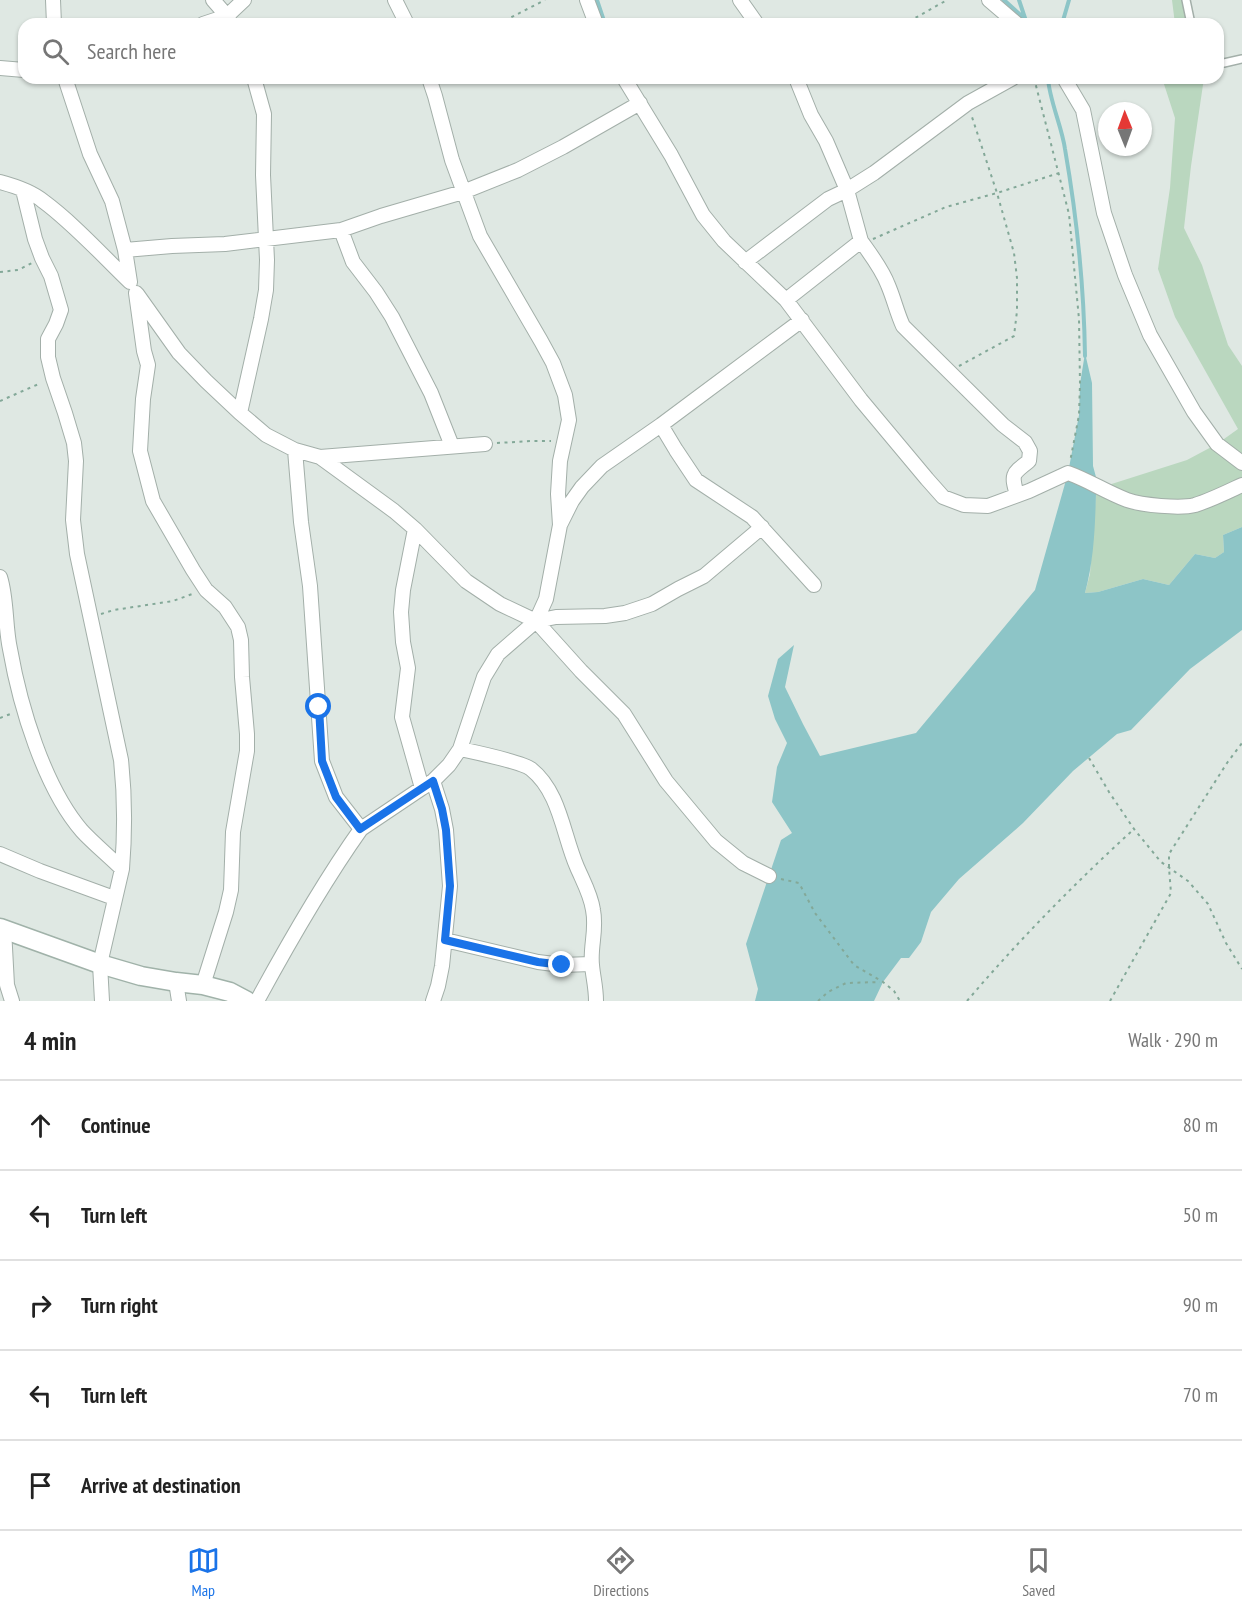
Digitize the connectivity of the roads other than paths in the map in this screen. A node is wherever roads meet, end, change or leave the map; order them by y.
1 (53, 0) edge
2 (213, 0) edge
3 (244, 0) edge
4 (395, 0) edge
5 (587, 0) edge
6 (740, 0) edge
7 (989, 0) edge
8 (1186, 0) edge
9 (54, 18) edge
10 (227, 18) edge
11 (230, 18) edge
12 (404, 18) edge
13 (594, 18) edge
14 (753, 18) edge
15 (1010, 18) edge
16 (1190, 18) edge
17 (1242, 59) edge
18 (1224, 63) edge
19 (0, 68) edge
20 (18, 70) edge
21 (67, 84) edge
22 (256, 84) edge
23 (431, 84) edge
24 (628, 84) edge
25 (798, 84) edge
26 (1002, 84) edge
27 (1068, 84) edge
28 (640, 103) junction
29 (0, 182) edge
30 (23, 190) junction
31 (847, 190) junction
32 (463, 192) junction
33 (341, 230) junction
34 (267, 239) junction
35 (862, 242) junction
36 (125, 250) junction
37 (745, 262) junction
38 (133, 287) junction
39 (786, 300) junction
40 (802, 320) junction
41 (240, 413) junction
42 (661, 425) junction
43 (485, 444) road end
44 (452, 446) junction
45 (295, 450) junction
46 (320, 457) junction
47 (1242, 463) edge
48 (1242, 485) edge
49 (1017, 495) junction
50 (560, 525) junction
51 (762, 527) junction
52 (415, 529) junction
53 (0, 577) edge
54 (814, 585) dead end
55 (537, 621) junction
56 (460, 749) junction
57 (428, 785) junction
58 (360, 829) junction
59 (0, 854) edge
60 (122, 869) junction
61 (770, 876) road end
62 (114, 898) junction
63 (2, 928) edge
64 (445, 940) junction
65 (100, 964) junction
66 (591, 964) junction
67 (176, 982) junction
68 (203, 985) junction
69 (12, 1001) edge
70 (102, 1001) edge
71 (179, 1001) edge
72 (247, 1001) edge
73 (257, 1001) edge
74 (433, 1001) edge
75 (596, 1001) edge

1 - 9 street
2 - 10 street
3 - 11 street
4 - 12 street
5 - 13 street
6 - 14 street
7 - 15 street
8 - 16 lane
17 - 18 lane
19 - 20 street
21 - 36 street
22 - 34 street
23 - 32 street
24 - 28 street
25 - 31 street
26 - 31 street
27 - 47 street
28 - 32 street
28 - 37 street
29 - 30 street
30 - 38 street
30 - 60 street
31 - 35 street
31 - 37 street
32 - 33 street
32 - 50 street
33 - 34 street
33 - 44 street
34 - 36 street
34 - 41 street
35 - 39 street
35 - 49 street
36 - 38 street
37 - 39 street
38 - 41 street
38 - 68 street
39 - 40 street
40 - 42 street
40 - 49 street
41 - 45 street
42 - 50 street
42 - 51 street
43 - 44 street
44 - 46 street
45 - 46 street
45 - 58 street
46 - 52 street
48 - 49 street
50 - 55 street
51 - 54 street
51 - 55 street
52 - 55 street
52 - 57 street
53 - 60 street
55 - 56 street
55 - 61 street
56 - 57 street
56 - 66 street
57 - 58 street
57 - 64 street
58 - 73 street
59 - 62 street
60 - 62 street
62 - 65 street
63 - 65 street
63 - 69 street
64 - 66 street
64 - 74 street
65 - 67 street
65 - 70 street
66 - 75 street
67 - 68 street
67 - 71 street
68 - 72 street

